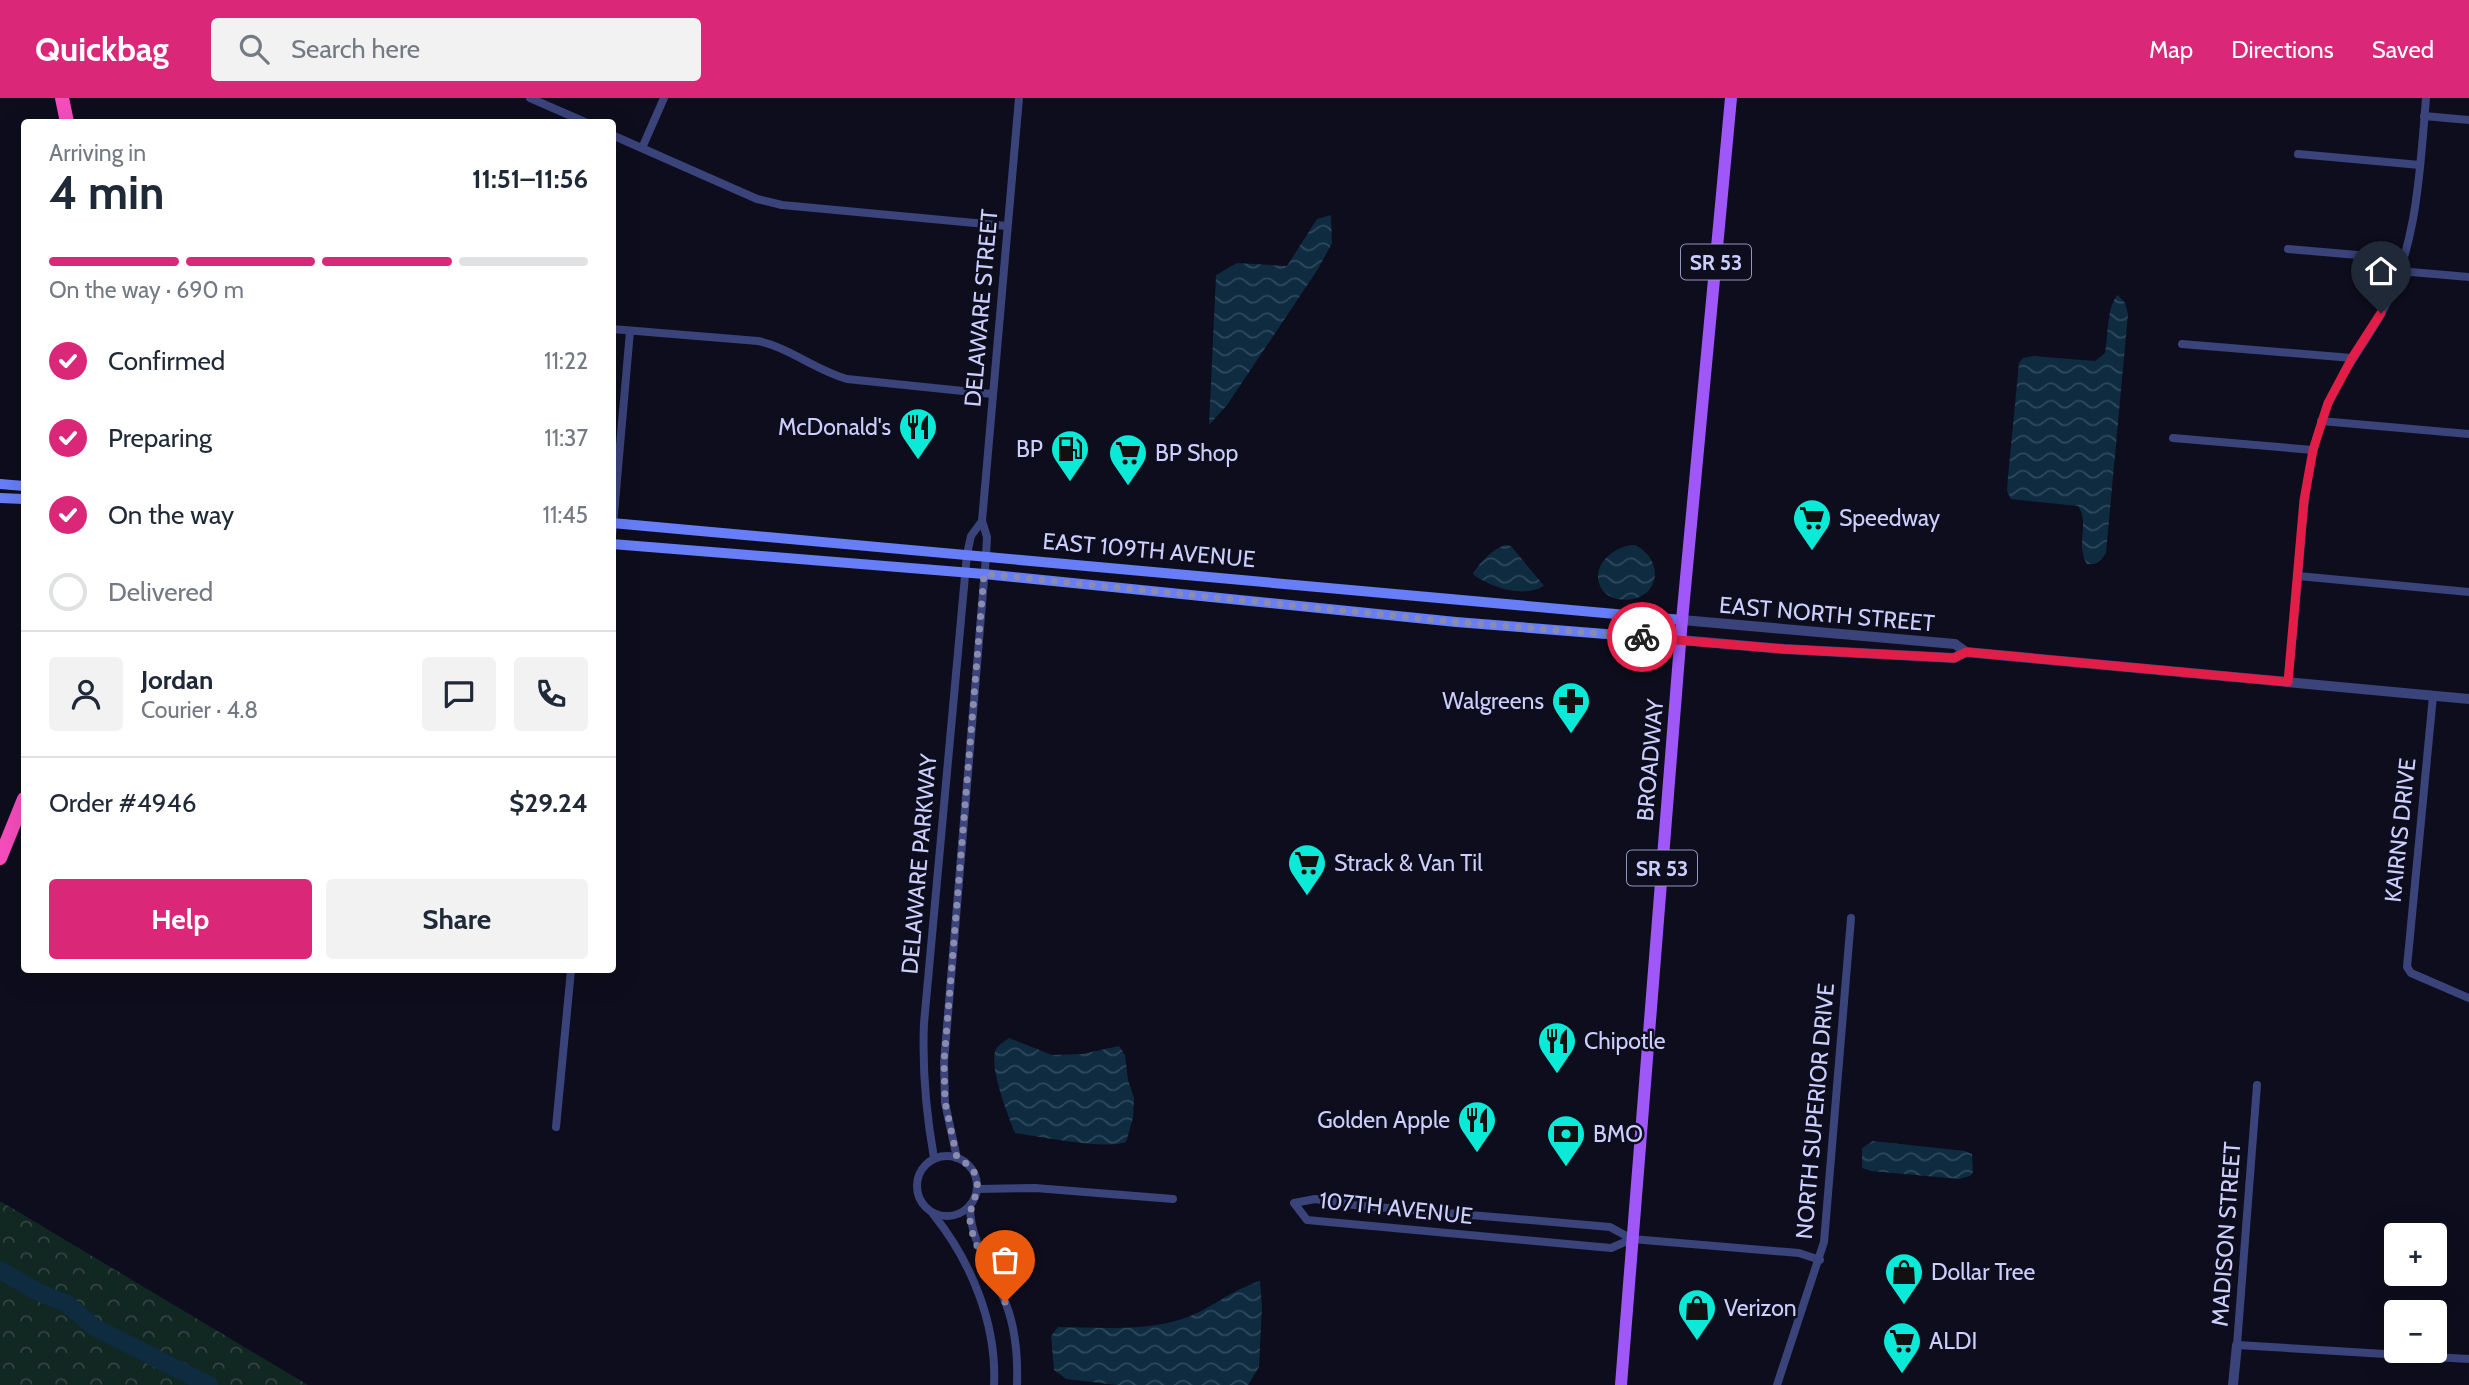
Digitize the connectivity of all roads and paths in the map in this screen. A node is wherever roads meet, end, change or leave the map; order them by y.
1 (62, 98) edge
2 (530, 98) edge
3 (664, 98) edge
4 (1019, 98) edge
5 (1731, 98) edge
6 (2426, 98) edge
7 (2424, 116) junction
8 (67, 119) edge
9 (578, 119) edge
10 (2469, 120) edge
11 (616, 137) edge
12 (642, 148) junction
13 (2298, 154) dead end
14 (2420, 165) junction
15 (1007, 226) junction
16 (2288, 249) dead end
17 (2404, 259) junction
18 (2399, 271) junction
19 (2469, 277) edge
20 (616, 329) edge
21 (630, 331) junction
22 (2182, 344) dead end
23 (2352, 358) junction
24 (992, 394) junction
25 (2322, 421) junction
26 (2469, 434) edge
27 (2173, 438) dead end
28 (2313, 450) junction
29 (0, 484) edge
30 (21, 485) edge
31 (616, 489) edge
32 (0, 498) edge
33 (21, 499) edge
34 (982, 521) junction
35 (616, 523) edge
36 (616, 544) edge
37 (967, 554) junction
38 (986, 556) junction
39 (966, 572) junction
40 (984, 574) junction
41 (2298, 576) junction
42 (2469, 592) edge
43 (1682, 620) junction
44 (1681, 640) junction
45 (1966, 652) junction
46 (2288, 682) junction
47 (2433, 696) junction
48 (2469, 699) edge
49 (21, 806) edge
50 (0, 858) edge
51 (1851, 918) dead end
52 (571, 973) edge
53 (2469, 998) edge
54 (2257, 1085) dead end
55 (556, 1127) dead end
56 (934, 1158) junction
57 (957, 1158) junction
58 (977, 1189) junction
59 (1173, 1199) dead end
60 (970, 1207) junction
61 (933, 1214) junction
62 (1632, 1239) junction
63 (1820, 1259) junction
64 (2237, 1345) junction
65 (2469, 1359) edge
66 (994, 1385) edge
67 (1017, 1385) edge
68 (1621, 1385) edge
69 (1777, 1385) edge
70 (2233, 1385) edge

1 - 8 highway
2 - 9 street
3 - 12 street
4 - 15 street, DELAWARE STREET
5 - 43 main road, BROADWAY / SR 53
6 - 7 street
7 - 10 street
7 - 14 street
11 - 12 street
12 - 15 street
13 - 14 street
14 - 17 street
15 - 24 street, DELAWARE STREET
16 - 17 street
17 - 18 street
18 - 19 street
18 - 23 street
20 - 21 street
21 - 24 street
21 - 31 street
22 - 23 street
23 - 25 street
24 - 34 street, DELAWARE STREET
25 - 26 street
25 - 28 street
27 - 28 street
28 - 41 street
29 - 30 main road
32 - 33 main road
34 - 37 street, DELAWARE STREET
34 - 38 street, DELAWARE STREET
35 - 37 main road, EAST 109TH AVENUE
36 - 39 main road, EAST 109TH AVENUE
37 - 38 main road, EAST 109TH AVENUE
37 - 39 street, DELAWARE STREET
38 - 40 street, DELAWARE STREET
38 - 43 main road, EAST 109TH AVENUE
39 - 40 main road, EAST 109TH AVENUE
39 - 56 street, DELAWARE PARKWAY
40 - 44 main road, EAST 109TH AVENUE
40 - 57 street, DELAWARE PARKWAY
41 - 42 street
41 - 46 street
43 - 44 main road, BROADWAY / SR 53
43 - 45 street, EAST NORTH STREET
44 - 45 street, EAST NORTH STREET
44 - 62 main road, BROADWAY / SR 53
45 - 46 street, EAST NORTH STREET
46 - 47 street, EAST NORTH STREET
47 - 48 street, EAST NORTH STREET
47 - 53 street, KAIRNS DRIVE
49 - 50 highway
51 - 63 street, NORTH SUPERIOR DRIVE
52 - 55 street
54 - 64 street, MADISON STREET
56 - 57 street
56 - 61 street
57 - 58 street
58 - 59 street
58 - 60 street
60 - 61 street
60 - 67 street
61 - 66 street
62 - 62 street, 107TH AVENUE
62 - 63 street, 107TH AVENUE
62 - 68 main road, BROADWAY / SR 53
63 - 69 street, NORTH SUPERIOR DRIVE
64 - 65 street
64 - 70 street, MADISON STREET

